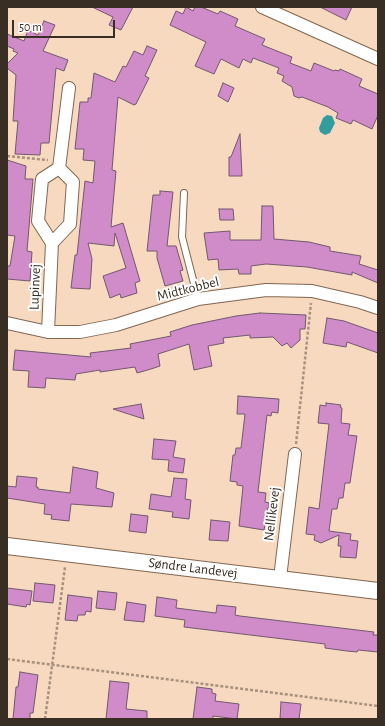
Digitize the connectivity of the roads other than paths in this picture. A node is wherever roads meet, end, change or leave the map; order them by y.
1 (262, 7) edge
2 (378, 60) edge
3 (69, 88) dead end
4 (60, 164) junction
5 (184, 193) dead end
6 (52, 242) junction
7 (198, 299) junction
8 (378, 308) edge
9 (7, 322) edge
10 (48, 332) junction
11 (295, 454) road end
12 (7, 546) edge
13 (280, 578) junction
14 (378, 591) edge

1 - 2 street
3 - 4 street
4 - 6 street
4 - 6 street
5 - 7 lane
6 - 10 street, Lupinvej
7 - 8 street, Midtkobbel
7 - 10 street, Midtkobbel
9 - 10 street, Midtkobbel
11 - 13 street, Nellikevej
12 - 13 street, Søndre Landevej
13 - 14 street, Søndre Landevej

